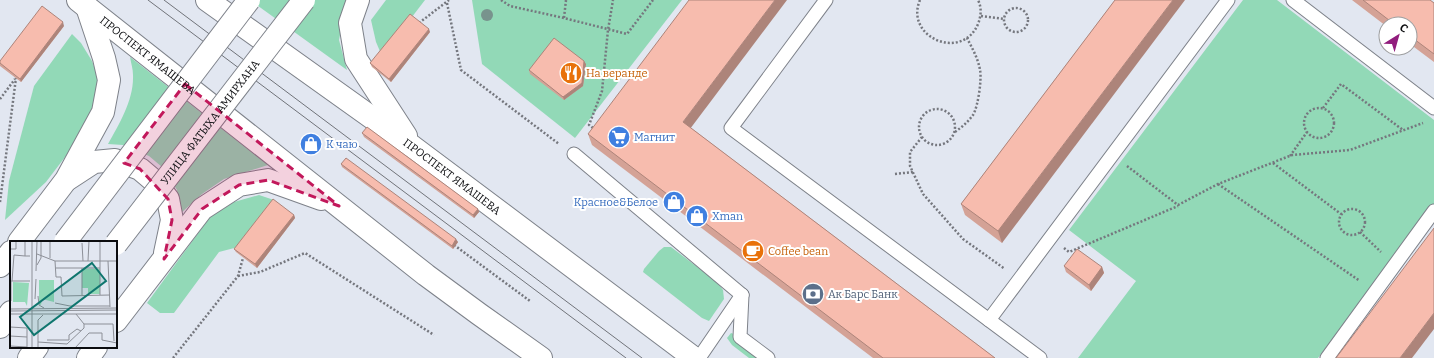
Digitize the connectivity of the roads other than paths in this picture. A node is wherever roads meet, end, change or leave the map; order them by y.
1 (207, 0) edge
2 (249, 0) edge
3 (304, 0) edge
4 (358, 0) edge
5 (826, 0) edge
6 (1228, 0) edge
7 (1293, 0) edge
8 (82, 3) edge
9 (1434, 108) edge
10 (413, 147) junction
11 (574, 154) road end
12 (66, 180) junction
13 (339, 206) junction
14 (1434, 211) edge
15 (20, 241) edge
16 (65, 241) edge
17 (117, 243) edge
18 (10, 253) edge
19 (164, 258) junction
20 (0, 266) edge
21 (742, 295) junction
22 (10, 313) edge
23 (117, 320) edge
24 (989, 320) junction
25 (0, 327) edge
26 (36, 348) edge
27 (95, 348) edge
28 (29, 358) edge
29 (88, 358) edge
30 (541, 358) edge
31 (694, 358) edge
32 (698, 358) edge
33 (768, 358) edge
34 (1040, 358) edge
35 (1327, 358) edge

1 - 10 main road, ПРОСПЕКТ ЯМАШЕВА
2 - 16 main road, bridge
3 - 17 main road, УЛИЦА ФАТЫХА АМИРХАНА, bridge
4 - 10 main road
5 - 24 lane
6 - 24 lane
7 - 9 lane
8 - 12 main road
8 - 13 main road, ПРОСПЕКТ ЯМАШЕВА
10 - 31 main road, ПРОСПЕКТ ЯМАШЕВА
11 - 21 lane
12 - 15 main road
12 - 19 main road
13 - 19 main road
13 - 30 main road, ПРОСПЕКТ ЯМАШЕВА
14 - 35 lane
18 - 20 main road
19 - 23 main road
21 - 32 lane
21 - 33 lane
22 - 25 main road
24 - 34 lane
26 - 28 main road
27 - 29 main road

